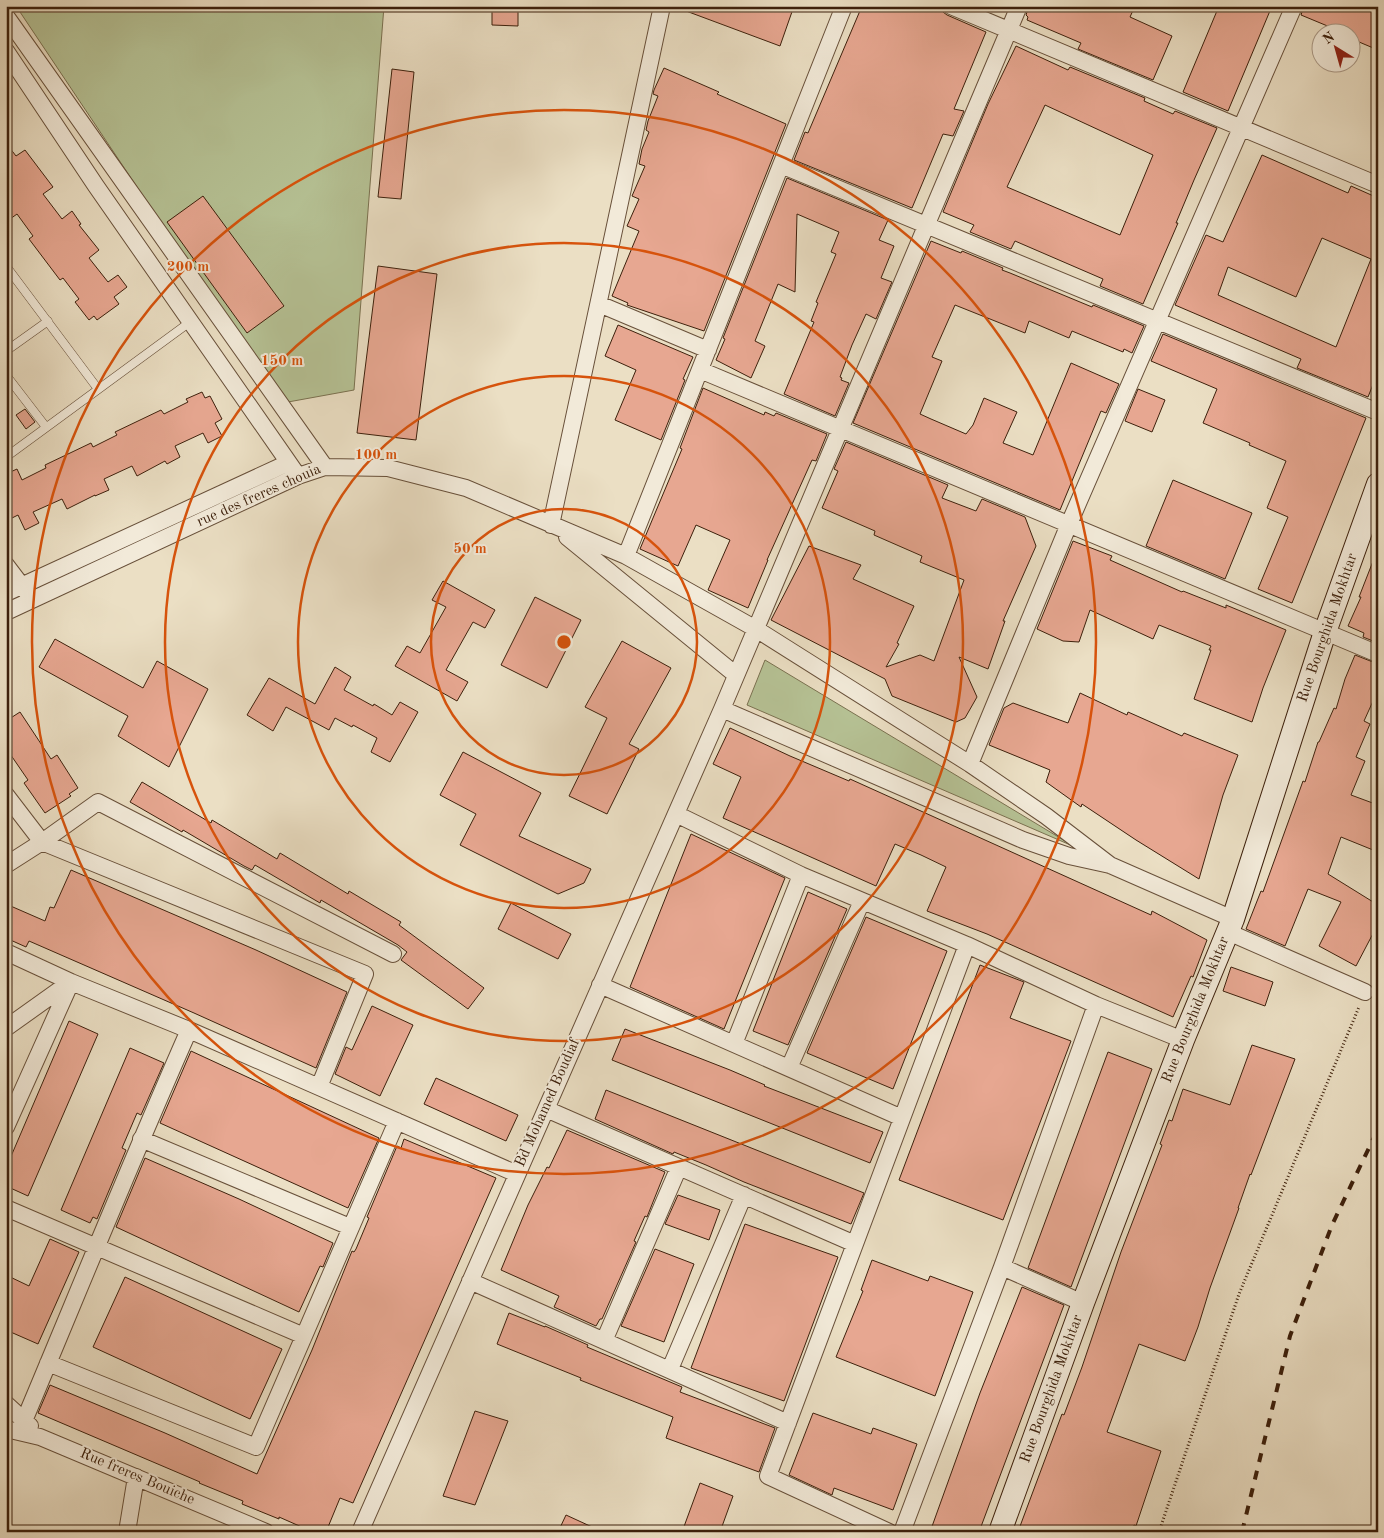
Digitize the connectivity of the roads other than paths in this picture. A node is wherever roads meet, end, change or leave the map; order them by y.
1 (662, 6) edge
2 (844, 6) edge
3 (951, 6) edge
4 (1019, 6) edge
5 (1294, 6) edge
6 (6, 16) edge
7 (1009, 30) junction
8 (6, 51) edge
9 (1242, 127) junction
10 (781, 165) junction
11 (1378, 185) edge
12 (927, 225) junction
13 (6, 266) edge
14 (599, 304) junction
15 (1158, 320) junction
16 (48, 321) junction
17 (190, 322) junction
18 (708, 350) junction
19 (6, 351) edge
20 (700, 370) junction
21 (6, 375) edge
22 (98, 389) junction
23 (1378, 412) edge
24 (46, 427) junction
25 (841, 429) junction
26 (6, 457) edge
27 (288, 463) junction
28 (325, 466) junction
29 (298, 476) junction
30 (1378, 484) edge
31 (551, 524) junction
32 (1069, 524) junction
33 (626, 556) junction
34 (6, 565) edge
35 (22, 586) junction
36 (6, 593) edge
37 (32, 600) junction
38 (6, 612) edge
39 (756, 629) junction
40 (1325, 632) junction
41 (1378, 654) edge
42 (736, 675) junction
43 (722, 709) junction
44 (970, 764) junction
45 (6, 795) edge
46 (676, 814) junction
47 (42, 842) junction
48 (6, 864) edge
49 (1110, 866) junction
50 (801, 875) junction
51 (862, 901) junction
52 (1230, 925) junction
53 (967, 945) junction
54 (6, 952) edge
55 (393, 954) dead end
56 (71, 982) junction
57 (600, 985) junction
58 (1365, 992) road end
59 (1096, 1004) junction
60 (6, 1028) edge
61 (189, 1030) junction
62 (1183, 1040) junction
63 (734, 1044) junction
64 (789, 1068) junction
65 (319, 1087) junction
66 (546, 1109) junction
67 (902, 1118) junction
68 (397, 1121) junction
69 (6, 1127) edge
70 (141, 1139) junction
71 (678, 1167) junction
72 (517, 1174) junction
73 (744, 1196) junction
74 (6, 1208) edge
75 (350, 1227) junction
76 (855, 1244) junction
77 (97, 1248) junction
78 (1002, 1268) junction
79 (470, 1281) junction
80 (1083, 1303) junction
81 (304, 1336) junction
82 (604, 1341) junction
83 (48, 1363) junction
84 (670, 1369) junction
85 (6, 1404) edge
86 (24, 1421) junction
87 (788, 1423) junction
88 (6, 1429) edge
89 (40, 1437) junction
90 (136, 1477) junction
91 (127, 1532) edge
92 (266, 1532) edge
93 (360, 1532) edge
94 (889, 1532) edge
95 (902, 1532) edge
96 (1000, 1532) edge

1 - 14 street
2 - 10 street
3 - 7 street
4 - 7 street, Bd Mohamed Boudiaf
5 - 9 street
6 - 28 street
7 - 9 street
7 - 12 street, Bd Mohamed Boudiaf
8 - 17 street
9 - 11 street
9 - 15 street
10 - 12 street
10 - 18 street
12 - 15 street
12 - 25 street, Bd Mohamed Boudiaf
13 - 16 lane
14 - 18 street
14 - 31 street
15 - 23 street
15 - 32 street
16 - 19 lane
16 - 22 lane
17 - 22 lane
17 - 27 street
18 - 20 street
20 - 25 street
20 - 33 street
21 - 24 lane
22 - 24 lane
24 - 26 lane
25 - 32 street
25 - 39 street, Bd Mohamed Boudiaf
27 - 29 street
27 - 35 street
28 - 29 street, rue des freres chouia
28 - 31 street, rue des freres chouia
29 - 37 street, rue des freres chouia
30 - 40 main road, Rue Bourghida Mokhtar
31 - 33 street, rue des freres chouia
31 - 42 street
32 - 40 street
32 - 44 street
33 - 39 street, rue des freres chouia
34 - 35 street
35 - 36 street
35 - 37 street
37 - 38 street, rue des freres chouia
39 - 42 street, Bd Mohamed Boudiaf
39 - 44 street, rue des freres chouia
40 - 41 street
40 - 52 main road, Rue Bourghida Mokhtar
42 - 43 street, Bd Mohamed Boudiaf
43 - 46 street, Bd Mohamed Boudiaf
43 - 49 street
44 - 49 street, rue des freres chouia
45 - 47 street
46 - 50 street
46 - 57 street, Bd Mohamed Boudiaf
47 - 48 street
47 - 55 street
47 - 65 street
49 - 52 street
50 - 51 street
50 - 63 street
51 - 53 street
51 - 64 street
52 - 58 street
52 - 62 main road, Rue Bourghida Mokhtar
53 - 59 street
53 - 67 street
54 - 56 street
56 - 60 street
56 - 61 street
56 - 69 street
57 - 63 street
57 - 66 street, Bd Mohamed Boudiaf
59 - 62 street
59 - 78 street
61 - 65 street
61 - 70 street
62 - 80 main road, Rue Bourghida Mokhtar
63 - 64 street
64 - 67 street
65 - 68 street
66 - 71 street
66 - 72 street, Bd Mohamed Boudiaf
67 - 76 street
68 - 72 street
68 - 75 street
70 - 75 street
70 - 77 street
71 - 73 street
71 - 82 street
72 - 79 street, Bd Mohamed Boudiaf
73 - 76 street
73 - 84 street
74 - 77 street
75 - 81 street
76 - 87 street
77 - 81 street
77 - 83 street
78 - 80 street
78 - 95 street
79 - 82 street
79 - 93 street, Bd Mohamed Boudiaf
80 - 96 main road, Rue Bourghida Mokhtar
81 - 83 street
82 - 84 street
83 - 86 street
84 - 87 street
85 - 86 street
86 - 89 street
87 - 94 street
88 - 89 street, Rue freres Bouiche
89 - 90 street, Rue freres Bouiche
90 - 91 street
90 - 92 street, Rue freres Bouiche

